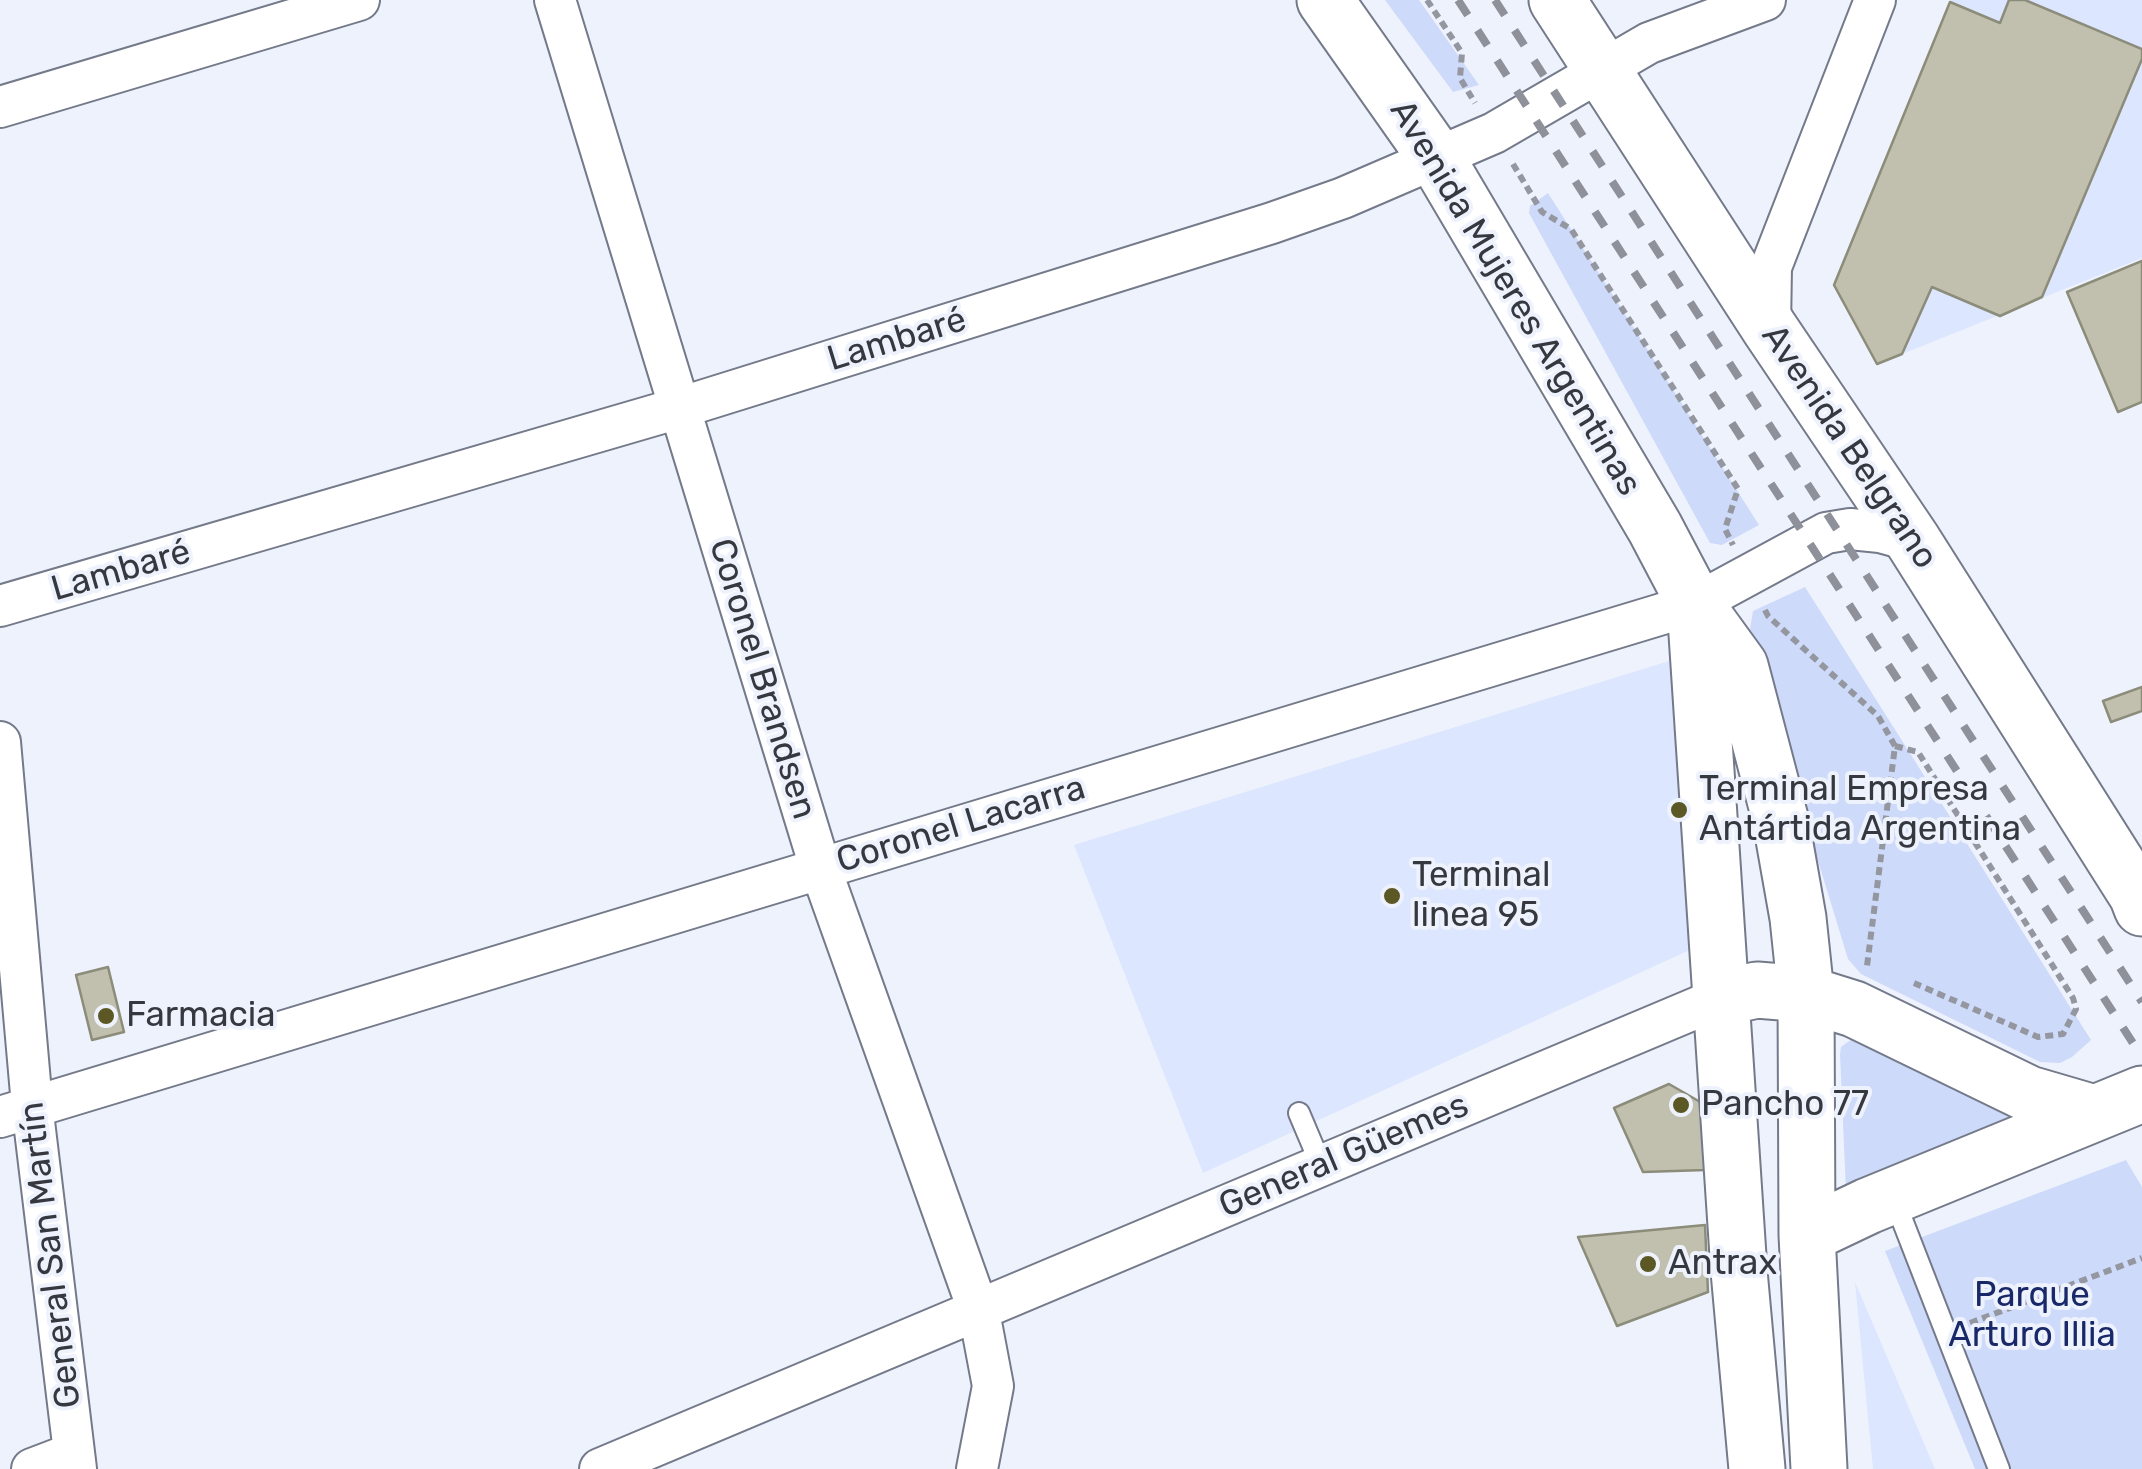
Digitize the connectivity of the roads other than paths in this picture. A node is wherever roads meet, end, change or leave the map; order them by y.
1 (358, 0) edge
2 (555, 0) edge
3 (1325, 0) edge
4 (1557, 0) edge
5 (1765, 0) edge
6 (1874, 0) edge
7 (1601, 68) junction
8 (0, 108) edge
9 (1437, 158) junction
10 (1770, 330) junction
11 (679, 408) junction
12 (1913, 541) junction
13 (1695, 604) junction
14 (0, 606) edge
15 (1, 749) edge
16 (820, 867) junction
17 (2140, 901) edge
18 (1806, 994) junction
19 (1720, 998) junction
20 (2124, 1095) edge
21 (16, 1110) edge
22 (1299, 1113) dead end
23 (1321, 1166) junction
24 (1893, 1198) junction
25 (1807, 1234) junction
26 (979, 1312) junction
27 (75, 1461) edge
28 (32, 1469) edge
29 (600, 1469) edge
30 (977, 1469) edge
31 (1757, 1469) edge
32 (1820, 1469) edge
33 (1999, 1469) edge

1 - 8 street
2 - 11 street, Coronel Brandsen
3 - 9 main road, Avenida Mujeres Argentinas
4 - 7 main road, Avenida Belgrano
5 - 7 street, Lambaré
6 - 10 street
7 - 9 street, Lambaré
7 - 10 main road, Avenida Belgrano
9 - 11 street, Lambaré
9 - 13 main road, Avenida Mujeres Argentinas
10 - 12 main road, Avenida Belgrano
11 - 14 street, Lambaré
11 - 16 street, Coronel Brandsen
12 - 13 street, Coronel Lacarra
12 - 17 main road, Avenida Belgrano
13 - 16 street, Coronel Lacarra
13 - 18 main road, Avenida Mujeres Argentinas
13 - 19 main road, Avenida Mujeres Argentinas
15 - 21 street, General San Martín
16 - 21 street, Coronel Lacarra
16 - 26 street, Coronel Brandsen
18 - 19 main road, General Güemes
18 - 20 main road, General Güemes
18 - 25 main road, Avenida Mujeres Argentinas
19 - 23 street, General Güemes
19 - 31 main road
20 - 24 main road
21 - 27 street, General San Martín
22 - 23 lane
23 - 26 street, General Güemes
24 - 25 main road
24 - 33 lane
25 - 32 main road
26 - 29 street, General Güemes
26 - 30 street, Coronel Brandsen
27 - 28 street

